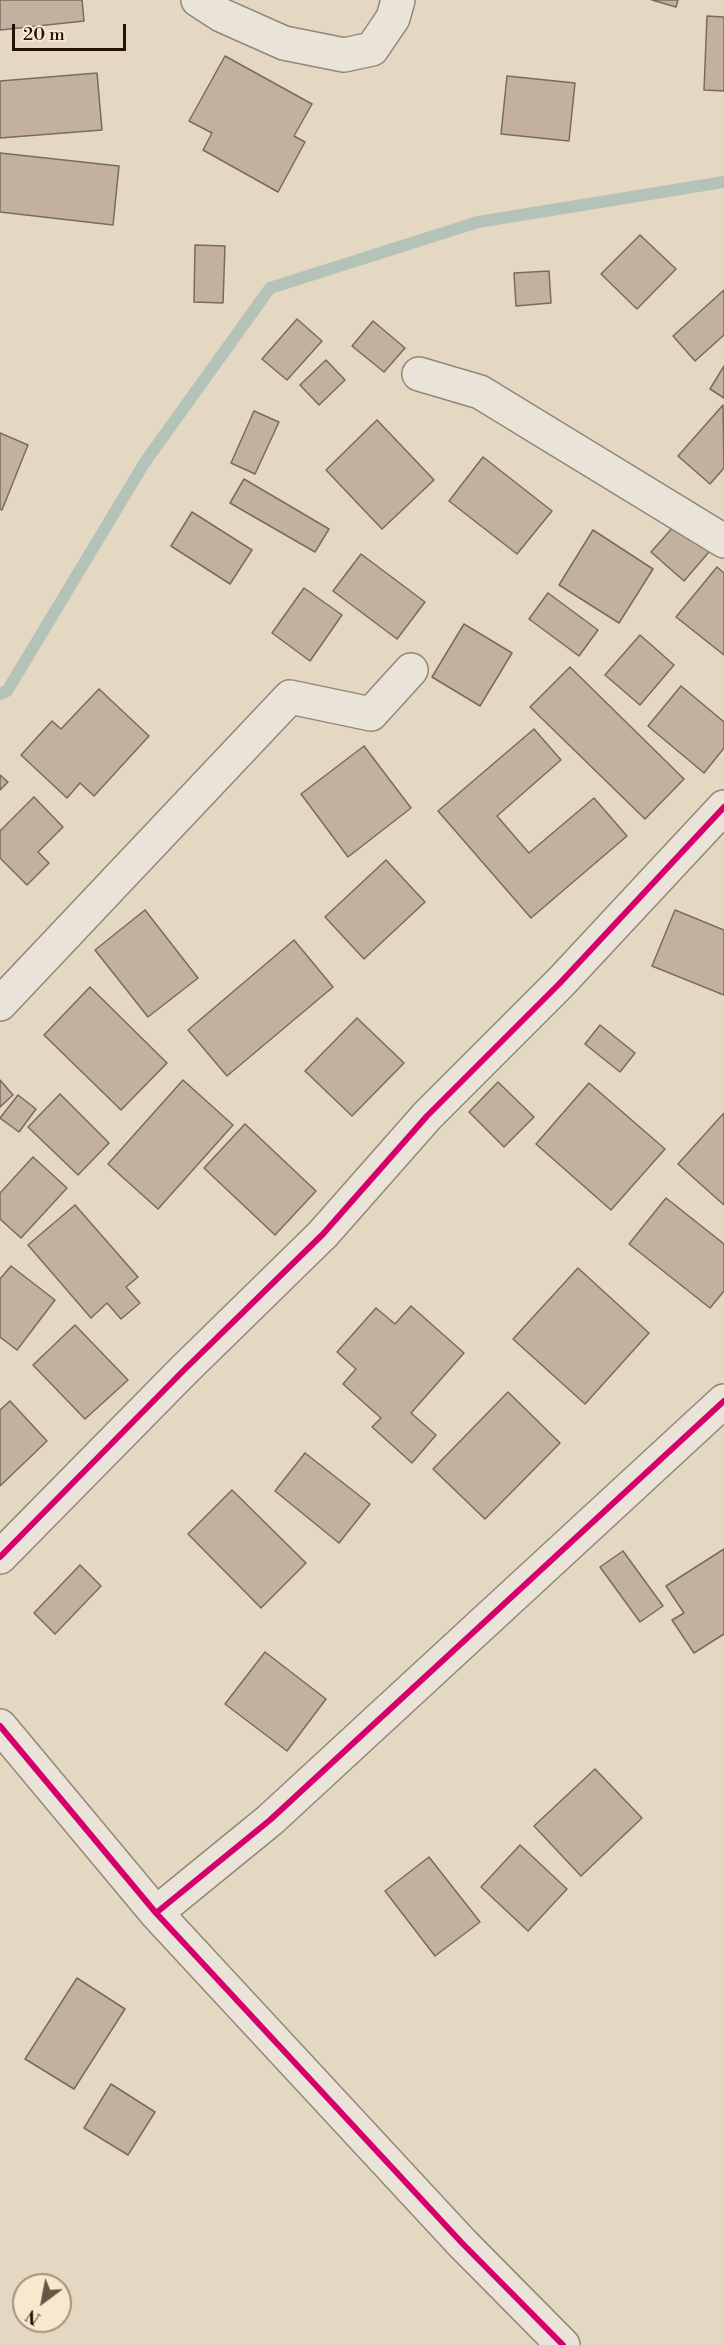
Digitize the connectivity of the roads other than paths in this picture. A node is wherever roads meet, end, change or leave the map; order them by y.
1 (198, 0) edge
2 (398, 0) edge
3 (419, 374) dead end
4 (724, 541) edge
5 (411, 670) dead end
6 (724, 807) edge
7 (0, 1004) edge
8 (724, 1401) edge
9 (0, 1557) edge
10 (0, 1726) edge
11 (156, 1914) junction
12 (563, 2345) edge

1 - 2 street
3 - 4 street
5 - 7 street
6 - 9 street
8 - 11 street
10 - 11 street
11 - 12 street

